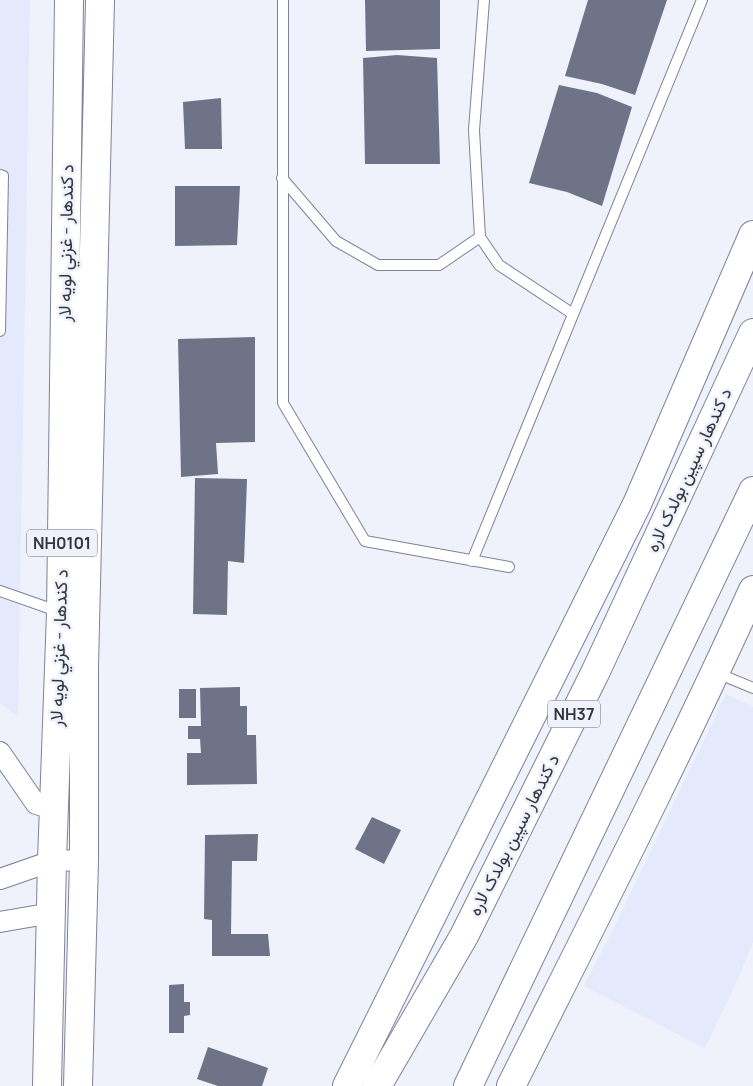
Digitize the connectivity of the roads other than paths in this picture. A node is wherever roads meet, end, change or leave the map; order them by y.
1 (69, 0) edge
2 (100, 0) edge
3 (283, 0) edge
4 (484, 0) edge
5 (702, 0) edge
6 (0, 176) edge
7 (282, 178) junction
8 (753, 236) edge
9 (480, 237) junction
10 (573, 314) junction
11 (0, 330) edge
12 (753, 333) edge
13 (753, 491) edge
14 (472, 561) junction
15 (509, 567) dead end
16 (753, 590) edge
17 (0, 591) edge
18 (61, 613) junction
19 (716, 673) junction
20 (753, 688) edge
21 (0, 752) edge
22 (54, 810) junction
23 (84, 860) junction
24 (52, 861) junction
25 (0, 879) edge
26 (52, 913) junction
27 (0, 922) edge
28 (47, 1086) edge
29 (78, 1086) edge
30 (346, 1086) edge
31 (377, 1086) edge
32 (468, 1086) edge
33 (510, 1086) edge

1 - 18 main road, د کندهار - غزني لويه لار / NH0101
2 - 23 main road, د کندهار - غزني لويه لار / NH0101
3 - 7 lane
4 - 9 lane
5 - 10 lane
6 - 11 lane
7 - 9 lane
7 - 14 lane
8 - 30 main road
9 - 10 lane
10 - 14 lane
12 - 31 main road, د کندهار سپین بولدک لاره / NH37
13 - 32 main road
14 - 15 lane
16 - 19 main road
17 - 18 lane
18 - 22 main road, د کندهار - غزني لويه لار / NH0101
19 - 20 lane
19 - 33 main road
21 - 22 street
22 - 24 main road, د کندهار - غزني لويه لار / NH0101
23 - 24 street
23 - 29 main road, د کندهار - غزني لويه لار / NH0101
24 - 25 street
24 - 26 main road, د کندهار - غزني لويه لار / NH0101
26 - 27 street
26 - 28 main road, د کندهار - غزني لويه لار / NH0101

